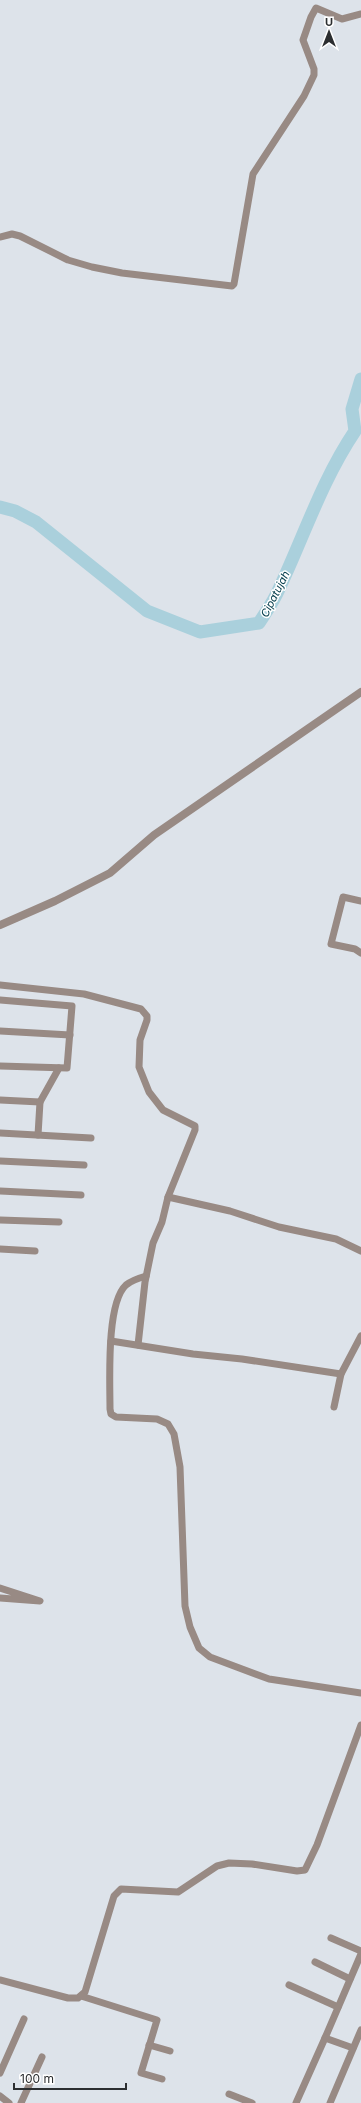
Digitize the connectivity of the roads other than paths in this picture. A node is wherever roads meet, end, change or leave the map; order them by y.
1 (361, 14) edge
2 (0, 237) edge
3 (361, 692) edge
4 (361, 901) edge
5 (0, 925) edge
6 (361, 952) edge
7 (0, 985) edge
8 (0, 1000) edge
9 (0, 1031) edge
10 (70, 1035) junction
11 (0, 1066) edge
12 (58, 1068) junction
13 (0, 1100) edge
14 (40, 1102) junction
15 (0, 1133) edge
16 (38, 1135) junction
17 (91, 1138) dead end
18 (0, 1161) edge
19 (84, 1165) dead end
20 (0, 1191) edge
21 (81, 1195) dead end
22 (168, 1197) junction
23 (0, 1220) edge
24 (59, 1222) dead end
25 (0, 1249) edge
26 (361, 1250) edge
27 (35, 1251) dead end
28 (146, 1276) junction
29 (361, 1336) edge
30 (111, 1341) junction
31 (138, 1345) junction
32 (341, 1374) junction
33 (334, 1407) dead end
34 (0, 1588) edge
35 (0, 1598) edge
36 (361, 1693) edge
37 (361, 1725) edge
38 (331, 1938) dead end
39 (361, 1953) edge
40 (315, 1962) dead end
41 (350, 1979) junction
42 (0, 1980) edge
43 (289, 1985) dead end
44 (80, 1996) junction
45 (338, 2007) junction
46 (24, 2019) dead end
47 (361, 2030) edge
48 (325, 2038) junction
49 (149, 2045) junction
50 (353, 2048) junction
51 (170, 2051) dead end
52 (42, 2057) dead end
53 (0, 2074) edge
54 (162, 2079) dead end
55 (229, 2094) dead end
56 (0, 2096) edge
57 (9, 2103) edge
58 (21, 2103) edge
59 (252, 2103) edge
60 (296, 2103) edge
61 (330, 2103) edge

1 - 2 street
3 - 5 street
4 - 6 street
7 - 22 street
8 - 10 street
9 - 10 street
10 - 12 street
11 - 12 street
12 - 14 street
13 - 14 street
14 - 16 street
15 - 16 street
16 - 17 street
18 - 19 street
20 - 21 street
22 - 26 street
22 - 28 street
23 - 24 street
25 - 27 street
28 - 30 street
28 - 31 street
29 - 32 street
30 - 31 street
30 - 36 street
31 - 32 street
32 - 33 street
34 - 35 street
37 - 44 street
38 - 39 street
39 - 41 street
40 - 41 street
41 - 45 street
42 - 44 street
43 - 45 street
44 - 49 street
45 - 48 street
46 - 53 street
47 - 50 street
48 - 50 street
48 - 60 street
49 - 51 street
49 - 54 street
50 - 61 street
52 - 58 street
55 - 59 street
56 - 57 street

